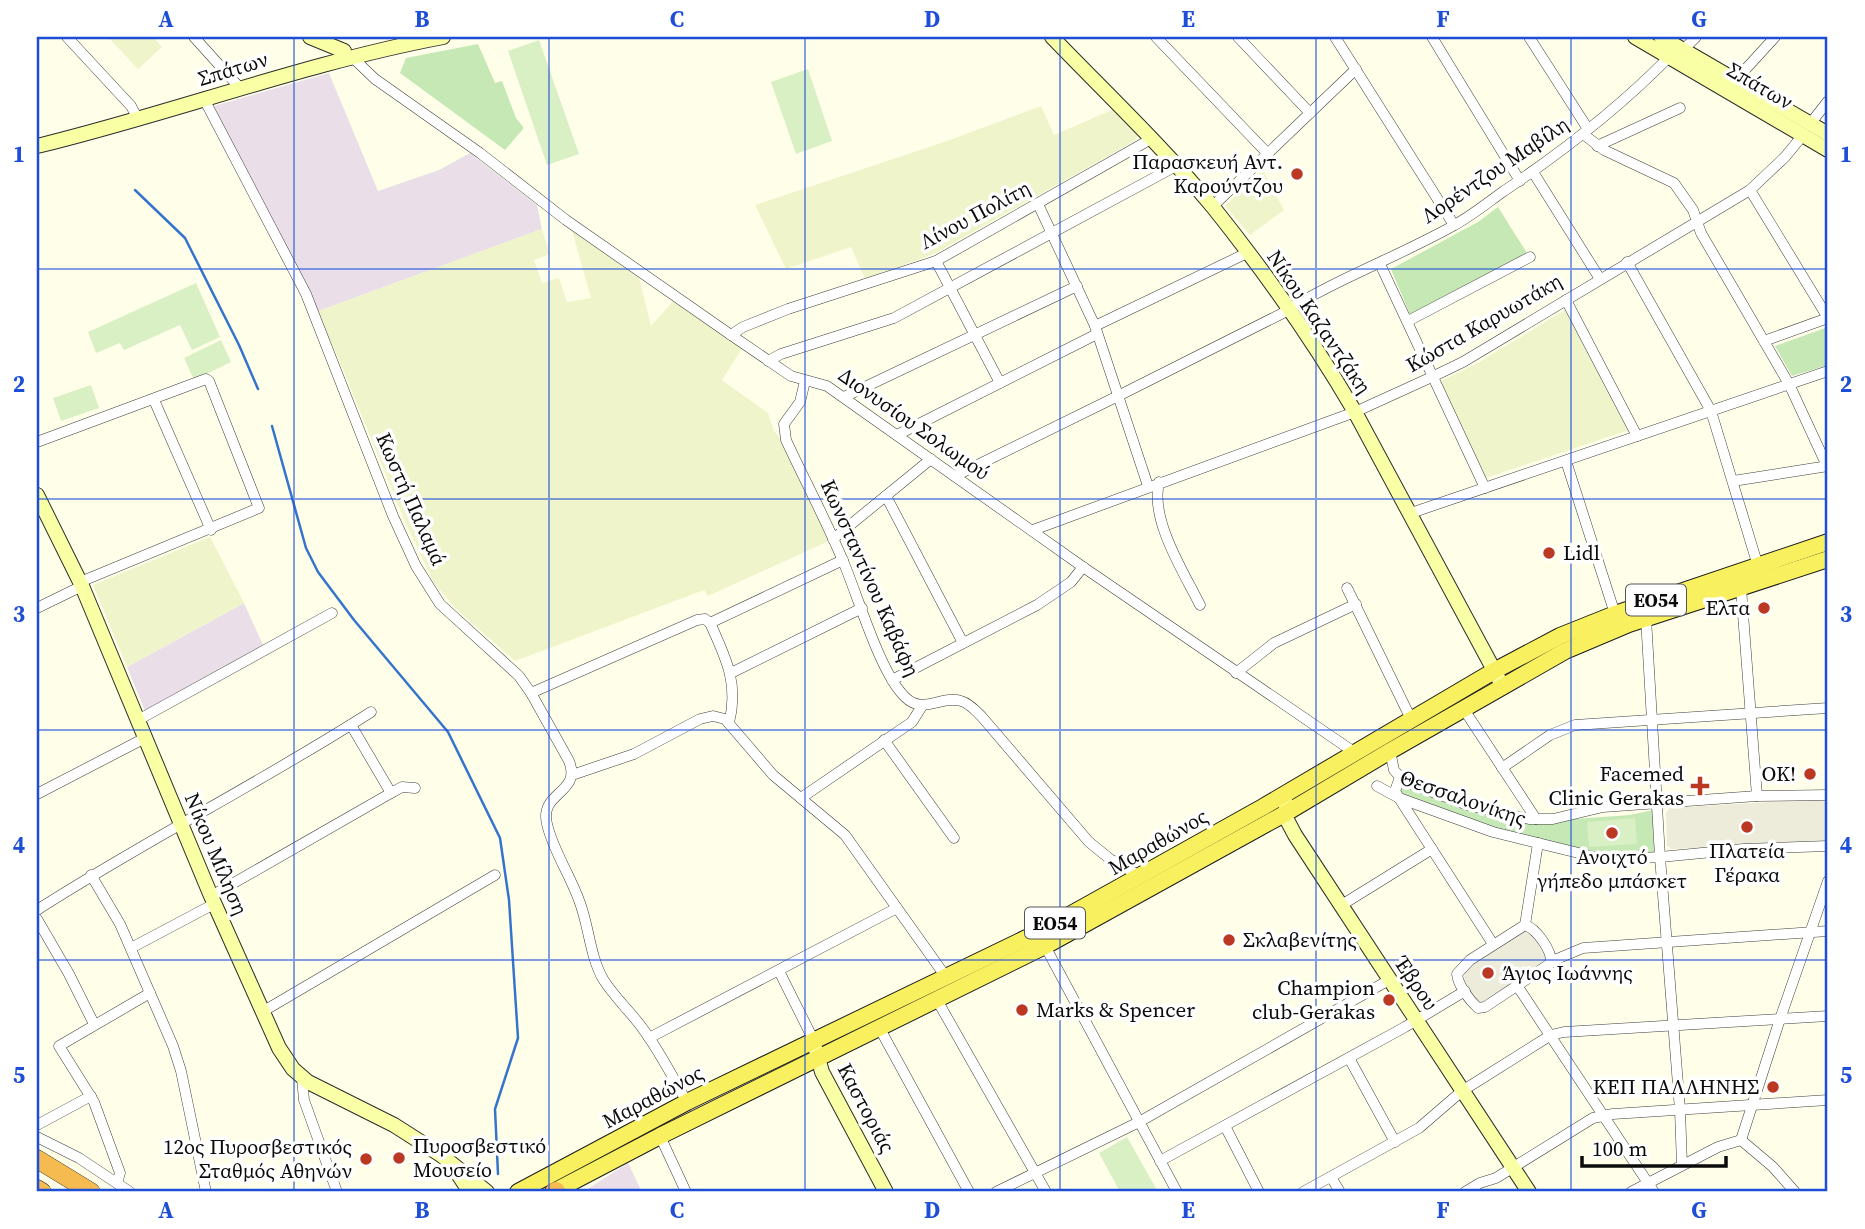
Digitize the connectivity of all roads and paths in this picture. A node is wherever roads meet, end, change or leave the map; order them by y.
1 (67, 37) edge
2 (194, 37) edge
3 (310, 37) edge
4 (330, 37) edge
5 (443, 37) edge
6 (1052, 37) edge
7 (1156, 37) edge
8 (1238, 37) edge
9 (1335, 37) edge
10 (1432, 37) edge
11 (1529, 37) edge
12 (1635, 37) edge
13 (1661, 37) edge
14 (1696, 37) edge
15 (1774, 37) edge
16 (1683, 50) junction
17 (348, 54) junction
18 (1669, 57) junction
19 (1356, 69) junction
20 (1743, 72) dead end
21 (240, 88) junction
22 (204, 99) junction
23 (1828, 101) edge
24 (1680, 108) dead end
25 (1310, 113) junction
26 (138, 119) junction
27 (1807, 129) junction
28 (1585, 131) junction
29 (1828, 134) edge
30 (1151, 139) junction
31 (37, 146) edge
32 (1597, 146) junction
33 (1828, 150) edge
34 (1268, 154) junction
35 (1176, 166) junction
36 (1533, 172) junction
37 (1520, 181) junction
38 (1750, 190) junction
39 (1038, 204) junction
40 (1212, 207) junction
41 (1697, 221) junction
42 (1454, 225) junction
43 (1054, 233) junction
44 (1247, 253) junction
45 (1530, 257) dead end
46 (936, 261) junction
47 (1627, 262) junction
48 (1380, 264) junction
49 (1600, 279) junction
50 (1077, 286) junction
51 (948, 289) junction
52 (1566, 300) junction
53 (1289, 309) junction
54 (1828, 318) edge
55 (1408, 321) junction
56 (1096, 330) junction
57 (731, 335) junction
58 (974, 335) junction
59 (1764, 341) junction
60 (768, 361) junction
61 (1828, 371) edge
62 (1434, 376) junction
63 (805, 381) junction
64 (1000, 383) junction
65 (1789, 384) junction
66 (844, 397) junction
67 (1118, 397) junction
68 (154, 400) junction
69 (1711, 411) junction
70 (1355, 412) junction
71 (897, 435) junction
72 (1637, 436) junction
73 (37, 442) edge
74 (931, 459) junction
75 (1566, 461) junction
76 (1828, 466) edge
77 (955, 475) junction
78 (1732, 481) junction
79 (1159, 482) junction
80 (1149, 486) junction
81 (1485, 488) junction
82 (886, 496) junction
83 (38, 500) edge
84 (1411, 513) junction
85 (211, 530) junction
86 (1033, 530) junction
87 (833, 540) junction
88 (1827, 551) edge
89 (843, 560) junction
90 (1828, 565) edge
91 (1758, 566) junction
92 (1083, 567) junction
93 (81, 584) junction
94 (1347, 588) dead end
95 (1741, 588) junction
96 (1356, 604) junction
97 (1200, 605) dead end
98 (37, 608) edge
99 (862, 608) junction
100 (332, 613) dead end
101 (1615, 614) junction
102 (1646, 618) junction
103 (710, 623) junction
104 (963, 643) junction
105 (731, 673) junction
106 (1236, 673) junction
107 (1498, 678) junction
108 (892, 680) junction
109 (531, 693) junction
110 (922, 706) junction
111 (1463, 708) junction
112 (1828, 708) edge
113 (371, 712) dead end
114 (1751, 713) junction
115 (1411, 719) junction
116 (138, 720) junction
117 (1653, 720) junction
118 (729, 723) junction
119 (351, 725) junction
120 (145, 738) junction
121 (884, 740) junction
122 (1390, 751) junction
123 (1354, 752) junction
124 (1502, 768) junction
125 (572, 775) junction
126 (1400, 777) junction
127 (1377, 786) dead end
128 (415, 788) dead end
129 (1288, 791) junction
130 (391, 793) junction
131 (37, 794) edge
132 (1828, 795) edge
133 (1757, 796) junction
134 (1399, 797) junction
135 (801, 799) junction
136 (1659, 803) junction
137 (1286, 813) junction
138 (1536, 819) junction
139 (181, 825) junction
140 (954, 838) dead end
141 (1538, 843) junction
142 (1828, 846) edge
143 (1432, 849) junction
144 (1660, 857) junction
145 (91, 875) junction
146 (495, 875) dead end
147 (1141, 877) junction
148 (1828, 881) edge
149 (213, 900) junction
150 (1340, 906) junction
151 (897, 908) junction
152 (37, 910) edge
153 (37, 919) edge
154 (1525, 925) junction
155 (1828, 931) edge
156 (1809, 932) junction
157 (1668, 942) junction
158 (1493, 944) junction
159 (1045, 946) junction
160 (131, 947) junction
161 (1552, 961) junction
162 (779, 971) junction
163 (946, 977) junction
164 (1389, 980) junction
165 (1518, 986) junction
166 (1465, 991) junction
167 (150, 993) junction
168 (937, 1000) junction
169 (262, 1012) junction
170 (1828, 1016) edge
171 (1780, 1018) junction
172 (1416, 1020) junction
173 (94, 1024) junction
174 (1674, 1024) junction
175 (880, 1028) junction
176 (1551, 1035) junction
177 (649, 1038) junction
178 (814, 1041) junction
179 (1349, 1058) junction
180 (818, 1059) junction
181 (302, 1077) junction
182 (1462, 1091) junction
183 (91, 1096) junction
184 (1828, 1100) edge
185 (687, 1102) junction
186 (1751, 1107) junction
187 (1680, 1110) junction
188 (1602, 1116) junction
189 (1139, 1122) junction
190 (37, 1125) edge
191 (1225, 1126) junction
192 (660, 1136) junction
193 (37, 1137) edge
194 (1741, 1140) junction
195 (1395, 1142) junction
196 (441, 1155) junction
197 (37, 1159) edge
198 (1160, 1161) junction
199 (1682, 1165) junction
200 (1511, 1168) junction
201 (1036, 1174) junction
202 (1331, 1177) junction
203 (1647, 1182) junction
204 (117, 1183) junction
205 (37, 1189) edge
206 (42, 1192) edge
207 (91, 1192) edge
208 (130, 1192) edge
209 (206, 1192) edge
210 (337, 1192) edge
211 (470, 1192) edge
212 (487, 1192) edge
213 (518, 1192) edge
214 (555, 1192) edge
215 (686, 1192) edge
216 (886, 1192) edge
217 (969, 1192) edge
218 (996, 1192) edge
219 (1046, 1192) edge
220 (1177, 1192) edge
221 (1259, 1192) edge
222 (1303, 1192) edge
223 (1340, 1192) edge
224 (1465, 1192) edge
225 (1529, 1192) edge
226 (1631, 1192) edge
227 (1654, 1192) edge
228 (1795, 1192) edge

1 - 26 street
2 - 21 street
3 - 17 street
4 - 17 street
5 - 17 street, Σπάτων
6 - 30 street, Νίκου Καζαντζάκη
7 - 34 street
8 - 25 street
9 - 19 street
10 - 37 street
11 - 28 street
12 - 18 street, Σπάτων
13 - 16 street, Σπάτων
14 - 16 street
15 - 20 street
16 - 27 street, Σπάτων
17 - 21 street, Σπάτων
17 - 57 street, Διονυσίου Σολωμού
18 - 27 street, Σπάτων
18 - 28 street, Λορέντζου Μαβίλη
19 - 25 street
19 - 42 street
21 - 22 street, Σπάτων
22 - 26 street, Σπάτων
22 - 109 street, Κωστή Παλαμά
23 - 27 street, Κώστα Καρυωτάκη
24 - 32 street
25 - 34 street
26 - 31 street, Σπάτων
27 - 29 street, Σπάτων
27 - 33 street, Σπάτων
27 - 38 street, Κώστα Καρυωτάκη
28 - 32 street
28 - 36 street, Λορέντζου Μαβίλη
30 - 35 street, Νίκου Καζαντζάκη
30 - 39 street, Λίνου Πολίτη
32 - 41 street
34 - 40 street
35 - 40 street, Νίκου Καζαντζάκη
35 - 43 street
36 - 37 street, Λορέντζου Μαβίλη
36 - 49 street
37 - 42 street, Λορέντζου Μαβίλη
38 - 41 street, Κώστα Καρυωτάκη
38 - 54 street
39 - 43 street
39 - 46 street, Λίνου Πολίτη
40 - 44 street, Νίκου Καζαντζάκη
41 - 47 street, Κώστα Καρυωτάκη
41 - 59 street
42 - 48 street, Λορέντζου Μαβίλη
43 - 50 street
43 - 51 street
44 - 53 street, Νίκου Καζαντζάκη
44 - 56 street
45 - 55 street
46 - 51 street
46 - 57 street, Λίνου Πολίτη
47 - 49 street, Κώστα Καρυωτάκη
47 - 69 street
48 - 53 street, Λορέντζου Μαβίλη
48 - 55 street
49 - 52 street, Κώστα Καρυωτάκη
50 - 56 street
50 - 58 street
51 - 58 street
51 - 60 street
52 - 62 street, Κώστα Καρυωτάκη
52 - 72 street
53 - 67 street, Λορέντζου Μαβίλη
53 - 70 street, Νίκου Καζαντζάκη
54 - 59 street
55 - 62 street
56 - 64 street
56 - 67 street
57 - 60 street, Διονυσίου Σολωμού
58 - 64 street
58 - 66 street
59 - 65 street
60 - 63 street, Διονυσίου Σολωμού
61 - 65 street
62 - 70 street, Κώστα Καρυωτάκη
62 - 81 street
63 - 66 street, Διονυσίου Σολωμού
63 - 87 street, Κωνσταντίνου Καβάφη
64 - 71 street
65 - 69 street
65 - 76 street
66 - 71 street, Διονυσίου Σολωμού
67 - 77 street, Λορέντζου Μαβίλη
67 - 80 street
68 - 73 street
68 - 85 street
68 - 85 street
69 - 72 street
69 - 78 street
70 - 79 street, Κώστα Καρυωτάκη
70 - 84 street, Νίκου Καζαντζάκη
71 - 74 street, Διονυσίου Σολωμού
72 - 75 street
74 - 77 street, Διονυσίου Σολωμού
74 - 82 street
75 - 81 street
75 - 101 street
76 - 78 street
77 - 86 street, Διονυσίου Σολωμού
78 - 91 street
79 - 80 street, Κώστα Καρυωτάκη
79 - 97 street
80 - 86 street, Κώστα Καρυωτάκη
81 - 84 street
82 - 87 street
82 - 104 street
83 - 93 street, Νίκου Μίληση
84 - 107 street, Νίκου Καζαντζάκη
85 - 93 street
86 - 92 street, Διονυσίου Σολωμού
87 - 89 street, Κωνσταντίνου Καβάφη
88 - 90 street
88 - 91 main road, Μαραθώνος / ΕΟ54
88 - 95 main road, Μαραθώνος / ΕΟ54
89 - 99 street, Κωνσταντίνου Καβάφη
89 - 103 street
91 - 101 main road, Μαραθώνος / ΕΟ54
92 - 104 street
92 - 106 street, Διονυσίου Σολωμού
93 - 98 street
93 - 116 street, Νίκου Μίληση
94 - 96 street
95 - 102 main road, Μαραθώνος / ΕΟ54
95 - 114 street
96 - 106 street
96 - 115 street
99 - 105 street
99 - 108 street, Κωνσταντίνου Καβάφη
100 - 116 street
101 - 107 main road, Μαραθώνος / ΕΟ54
102 - 107 main road, Μαραθώνος / ΕΟ54
102 - 117 street
103 - 105 street
103 - 109 street
104 - 108 street
105 - 118 street
106 - 123 street, Διονυσίου Σολωμού
107 - 111 main road, Μαραθώνος / ΕΟ54
107 - 115 main road, Μαραθώνος / ΕΟ54
108 - 110 street, Κωνσταντίνου Καβάφη
109 - 125 street, Κωστή Παλαμά
110 - 121 street
110 - 147 street
111 - 122 main road, Μαραθώνος / ΕΟ54
111 - 124 street
112 - 114 street
113 - 119 street
114 - 117 street
114 - 133 street
115 - 123 main road, Μαραθώνος / ΕΟ54
116 - 120 street, Νίκου Μίληση
117 - 124 street
117 - 136 street
118 - 125 street
118 - 135 street
119 - 130 street
119 - 139 street
120 - 131 street
120 - 139 street, Νίκου Μίληση
121 - 135 street
121 - 140 street
122 - 126 street, Θεσσαλονίκης
122 - 137 main road, Μαραθώνος / ΕΟ54
123 - 129 main road, Μαραθώνος / ΕΟ54
124 - 138 street
125 - 177 street
126 - 134 street
126 - 138 street, Θεσσαλονίκης
127 - 134 street, Θεσσαλονίκης
128 - 130 street
129 - 137 street
129 - 147 main road, Μαραθώνος / ΕΟ54
130 - 149 street
132 - 133 street, Θεσσαλονίκης
133 - 136 street, Θεσσαλονίκης
134 - 141 street, Θεσσαλονίκης
134 - 143 street
135 - 151 street
136 - 138 street, Θεσσαλονίκης
136 - 144 street
137 - 150 street, Έβρου
137 - 159 main road, Μαραθώνος / ΕΟ54
139 - 145 street
139 - 149 street, Νίκου Μίληση
141 - 144 street, Θεσσαλονίκης
141 - 154 street
142 - 144 street, Θεσσαλονίκης
143 - 150 street
143 - 158 street
144 - 157 street
145 - 152 street
145 - 160 street
146 - 169 street
147 - 163 main road, Μαραθώνος / ΕΟ54
148 - 156 street
149 - 160 street
149 - 169 street, Νίκου Μίληση
150 - 164 street, Έβρου
151 - 162 street
151 - 163 street
153 - 173 street
154 - 158 street
154 - 161 street
155 - 156 street
156 - 157 street
156 - 171 street
157 - 161 street
157 - 174 street
158 - 166 street
159 - 168 main road, Μαραθώνος / ΕΟ54
159 - 189 street
160 - 167 street
161 - 165 street
162 - 177 street
162 - 178 street
163 - 178 main road, Μαραθώνος / ΕΟ54
164 - 172 street, Έβρου
164 - 189 street
165 - 166 street
165 - 176 street
166 - 172 street
167 - 173 street
167 - 209 street
168 - 175 main road, Μαραθώνος / ΕΟ54
168 - 201 street
169 - 181 street, Νίκου Μίληση
170 - 171 street
171 - 174 street
171 - 186 street
172 - 179 street
172 - 182 street, Έβρου
173 - 183 street
174 - 176 street
174 - 187 street
175 - 180 main road, Μαραθώνος / ΕΟ54
175 - 217 street
176 - 182 street
176 - 188 street
177 - 185 street
178 - 180 street, Καστοριάς
178 - 185 main road, Μαραθώνος / ΕΟ54
179 - 191 street
179 - 195 street
180 - 192 main road, Μαραθώνος / ΕΟ54
180 - 216 street, Καστοριάς
181 - 196 street, Νίκου Μίληση
181 - 210 street
182 - 195 street
182 - 200 street, Έβρου
183 - 190 street
183 - 204 street
184 - 186 street
185 - 213 main road, Μαραθώνος / ΕΟ54
186 - 187 street
186 - 194 street
187 - 188 street
187 - 199 street
188 - 200 street
188 - 203 street
189 - 198 street
189 - 201 street
191 - 198 street
191 - 221 street
192 - 214 main road, Μαραθώνος / ΕΟ54
192 - 215 street
193 - 204 street
194 - 199 street
194 - 228 street
195 - 202 street
196 - 211 street, Νίκου Μίληση
196 - 212 street, Νίκου Μίληση
197 - 207 highway
198 - 220 street
199 - 203 street
200 - 224 street
200 - 225 street, Έβρου
201 - 218 street
201 - 219 street
202 - 222 street
202 - 223 street
203 - 226 street
203 - 227 street
204 - 208 street
205 - 206 highway

